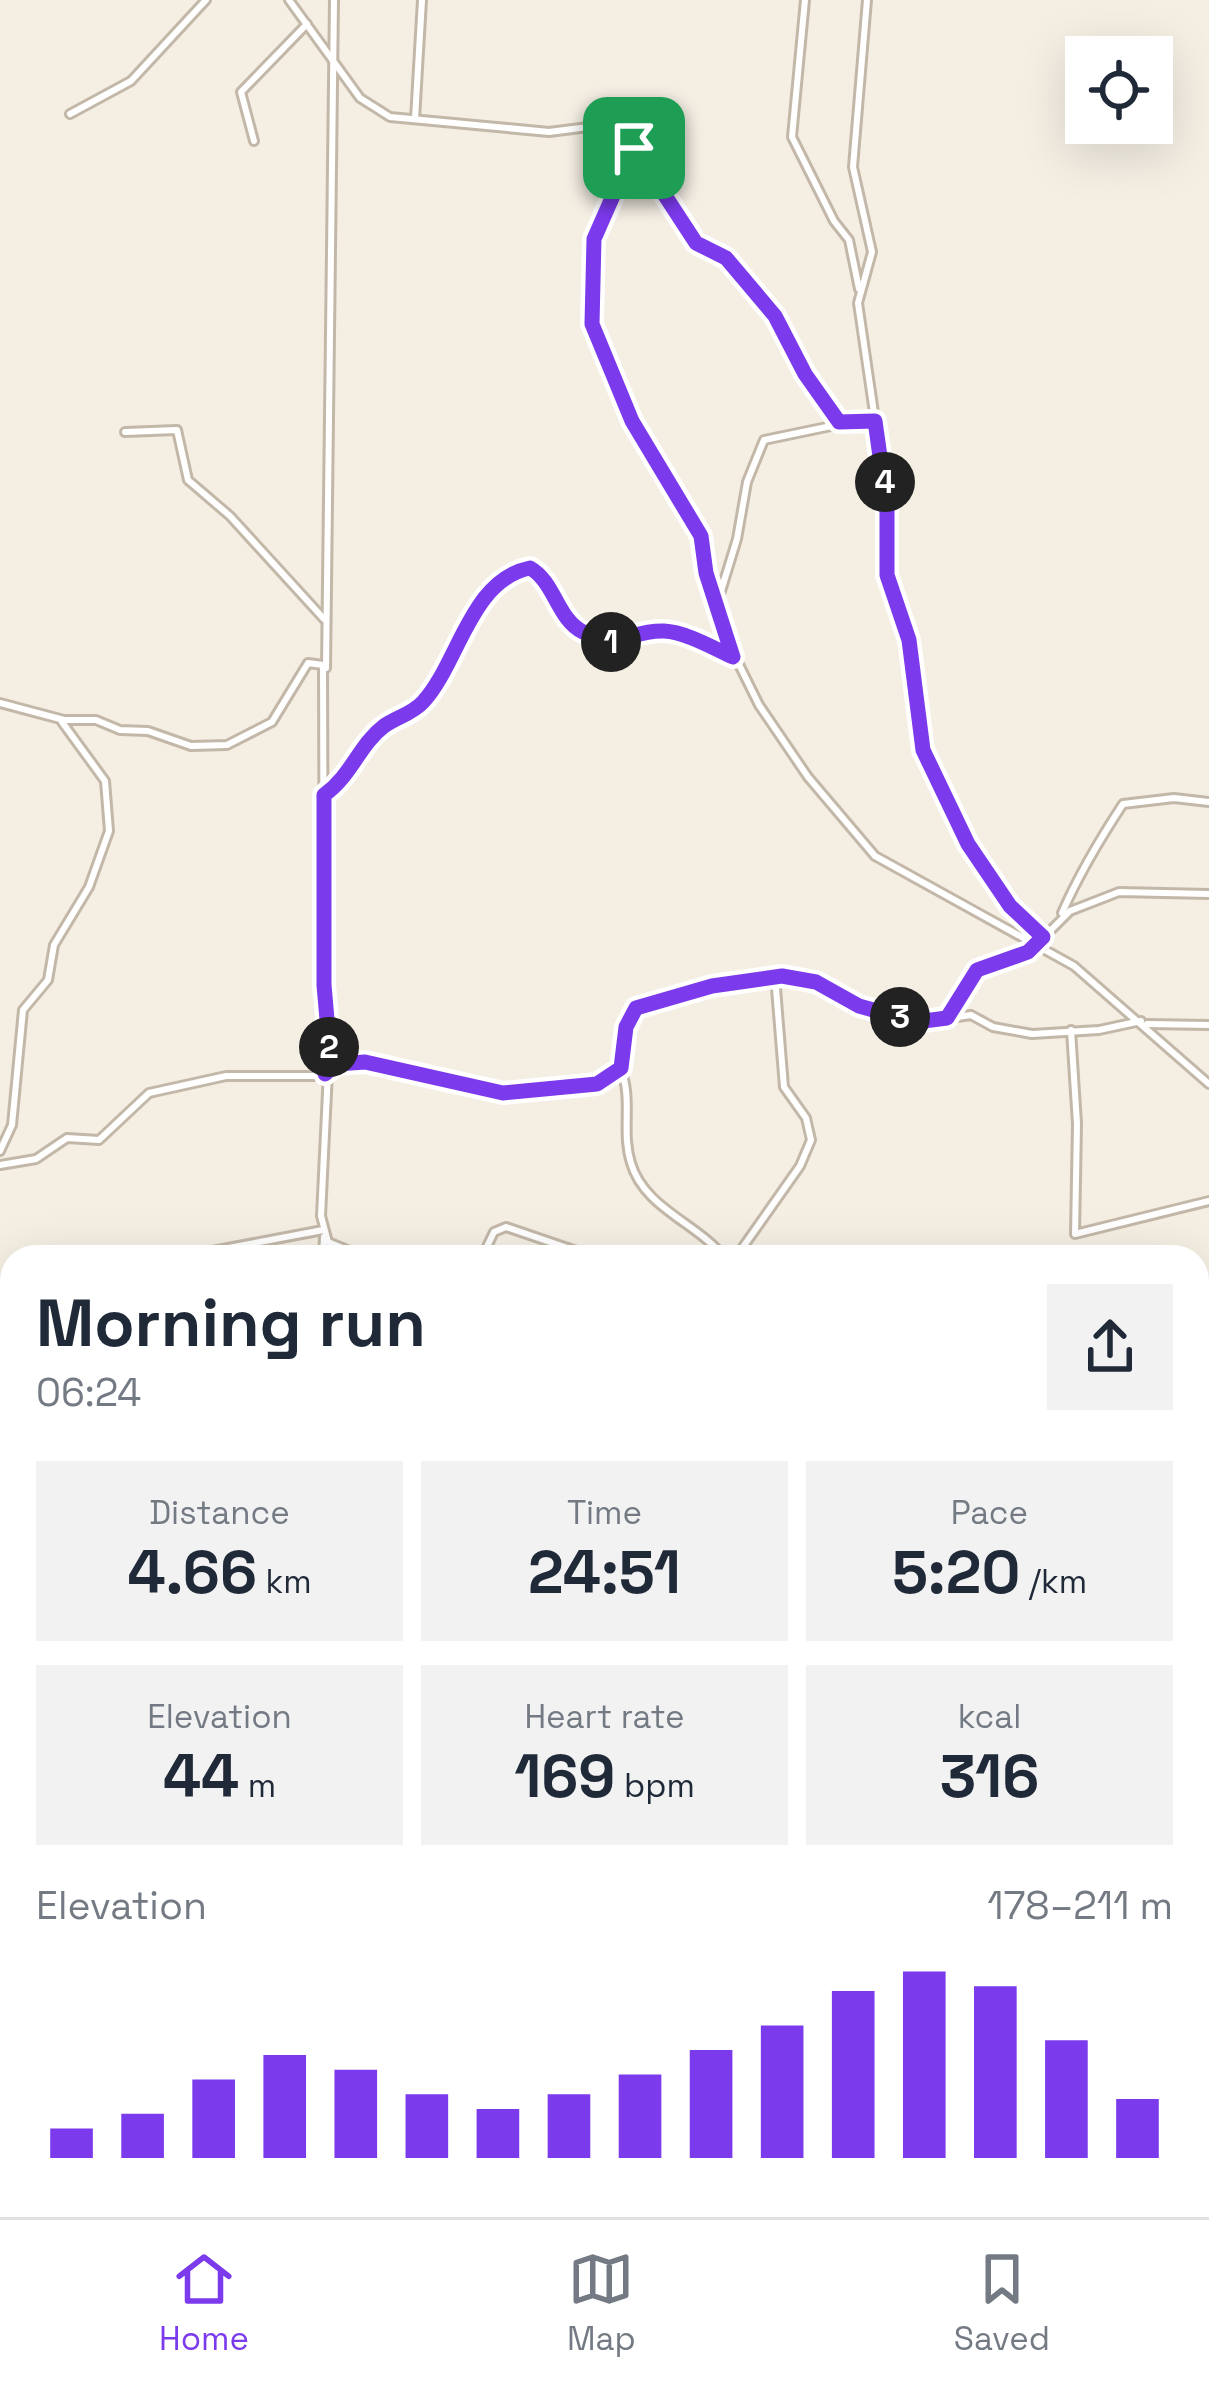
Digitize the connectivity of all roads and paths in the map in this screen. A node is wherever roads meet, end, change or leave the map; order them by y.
1 (206, 0) edge
2 (289, 0) edge
3 (334, 0) edge
4 (422, 0) edge
5 (805, 0) edge
6 (868, 0) edge
7 (307, 24) junction
8 (334, 62) junction
9 (70, 114) dead end
10 (415, 119) junction
11 (254, 141) dead end
12 (634, 148) junction
13 (860, 292) junction
14 (875, 421) junction
15 (842, 424) junction
16 (124, 431) dead end
17 (716, 608) junction
18 (326, 622) junction
19 (733, 657) junction
20 (326, 671) junction
21 (0, 703) edge
22 (60, 719) junction
23 (324, 795) junction
24 (1209, 802) edge
25 (1209, 894) edge
26 (1060, 917) junction
27 (1041, 940) junction
28 (775, 976) junction
29 (947, 1018) junction
30 (1145, 1023) junction
31 (1209, 1025) edge
32 (1071, 1030) junction
33 (621, 1068) junction
34 (325, 1075) junction
35 (1209, 1084) edge
36 (0, 1151) edge
37 (0, 1165) edge
38 (1209, 1201) edge
39 (323, 1232) junction
40 (248, 1245) edge
41 (323, 1245) edge
42 (333, 1245) edge
43 (488, 1245) edge
44 (559, 1245) edge
45 (710, 1245) edge
46 (745, 1245) edge

1 - 9 street
2 - 7 street
3 - 8 street
4 - 10 street
5 - 13 street
6 - 13 street
7 - 8 street
7 - 11 street
8 - 10 street
8 - 18 street
10 - 12 street
12 - 15 street
12 - 17 street
13 - 14 street
14 - 15 street
14 - 27 street
15 - 17 street
16 - 18 street
17 - 19 street
18 - 20 street
19 - 23 street
19 - 27 street
20 - 22 street
20 - 23 street
21 - 22 street
22 - 36 street
23 - 34 street
24 - 26 street
25 - 26 street
26 - 27 street
27 - 29 street
27 - 30 street
28 - 29 street
28 - 33 street
28 - 46 street
29 - 32 street
30 - 31 street
30 - 32 street
30 - 35 street
32 - 38 street
33 - 34 street
33 - 45 street
34 - 37 street
34 - 39 street
39 - 40 street
39 - 41 street
39 - 42 street
43 - 44 street

